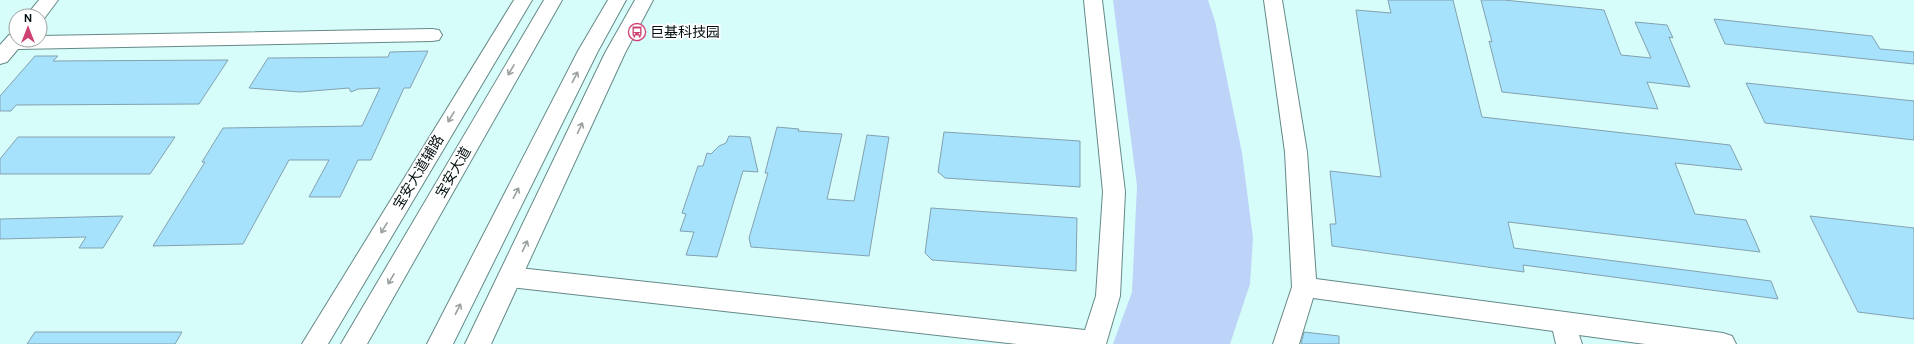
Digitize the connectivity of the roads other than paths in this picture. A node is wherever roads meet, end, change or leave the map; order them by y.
1 (50, 0) edge
2 (523, 0) edge
3 (552, 0) edge
4 (617, 0) edge
5 (631, 0) edge
6 (644, 0) edge
7 (1093, 0) edge
8 (1273, 0) edge
9 (43, 8) edge
10 (432, 35) dead end
11 (48, 41) edge
12 (8, 48) edge
13 (588, 51) junction
14 (0, 57) edge
15 (462, 98) junction
16 (510, 277) junction
17 (1304, 287) junction
18 (1566, 333) edge
19 (1093, 343) edge
20 (315, 344) edge
21 (354, 344) edge
22 (440, 344) edge
23 (478, 344) edge
24 (1286, 344) edge
25 (1723, 344) edge

1 - 9 street
2 - 15 street, 宝安大道辅路
3 - 15 street
3 -> 21 street, 宝安大道
4 - 13 street
5 - 13 street
16 -> 6 street
7 - 19 street
8 - 17 street
10 - 11 street
12 - 14 street
22 -> 13 street
15 -> 20 street, 宝安大道辅路
16 - 19 street
16 - 23 street
17 - 18 street
17 - 24 street
18 - 25 street

